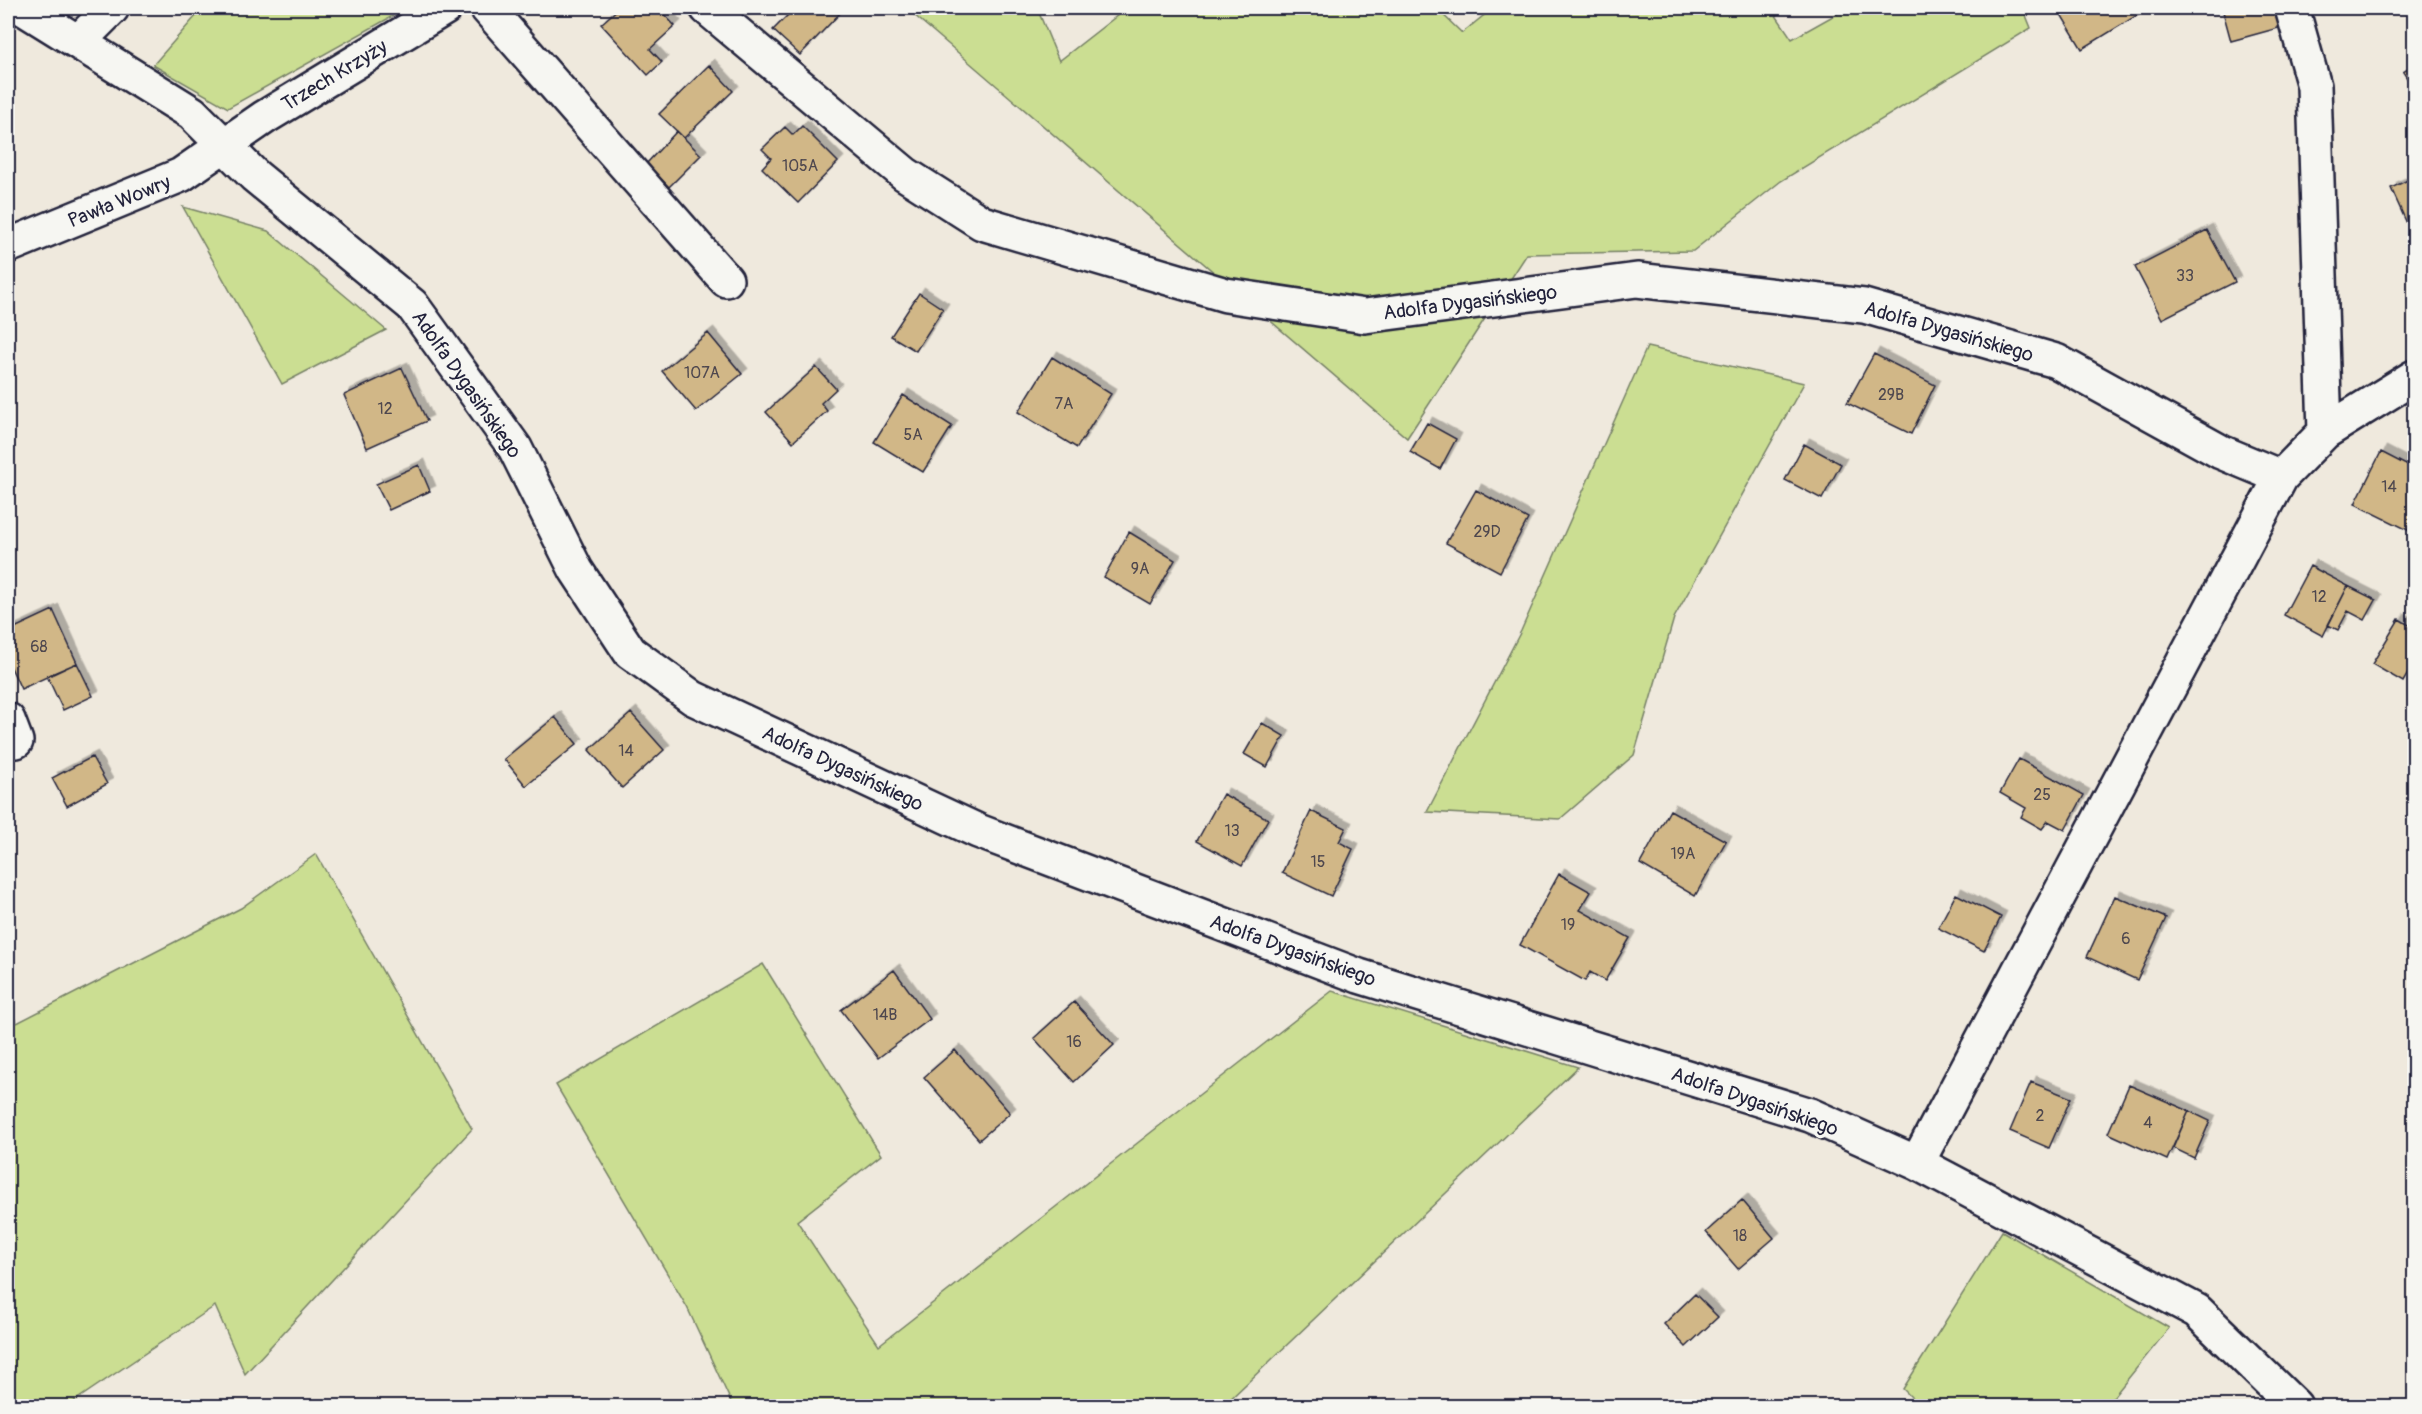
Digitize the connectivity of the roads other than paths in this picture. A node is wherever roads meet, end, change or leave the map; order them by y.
1 (23, 8) edge
2 (112, 8) edge
3 (446, 8) edge
4 (487, 8) edge
5 (707, 8) edge
6 (2292, 8) edge
7 (78, 42) junction
8 (224, 145) junction
9 (8, 246) edge
10 (726, 280) dead end
11 (2415, 377) edge
12 (2325, 432) junction
13 (2281, 477) junction
14 (1917, 1163) junction
15 (2295, 1407) edge

1 - 7 street, Adolfa Dygasińskiego
2 - 7 street
3 - 8 street, Trzech Krzyży
4 - 10 street
5 - 13 street, Adolfa Dygasińskiego
6 - 12 street
7 - 8 street, Adolfa Dygasińskiego
8 - 9 street, Pawła Wowry
8 - 14 street, Adolfa Dygasińskiego
11 - 12 street
12 - 13 street
13 - 14 street
14 - 15 street, Adolfa Dygasińskiego

